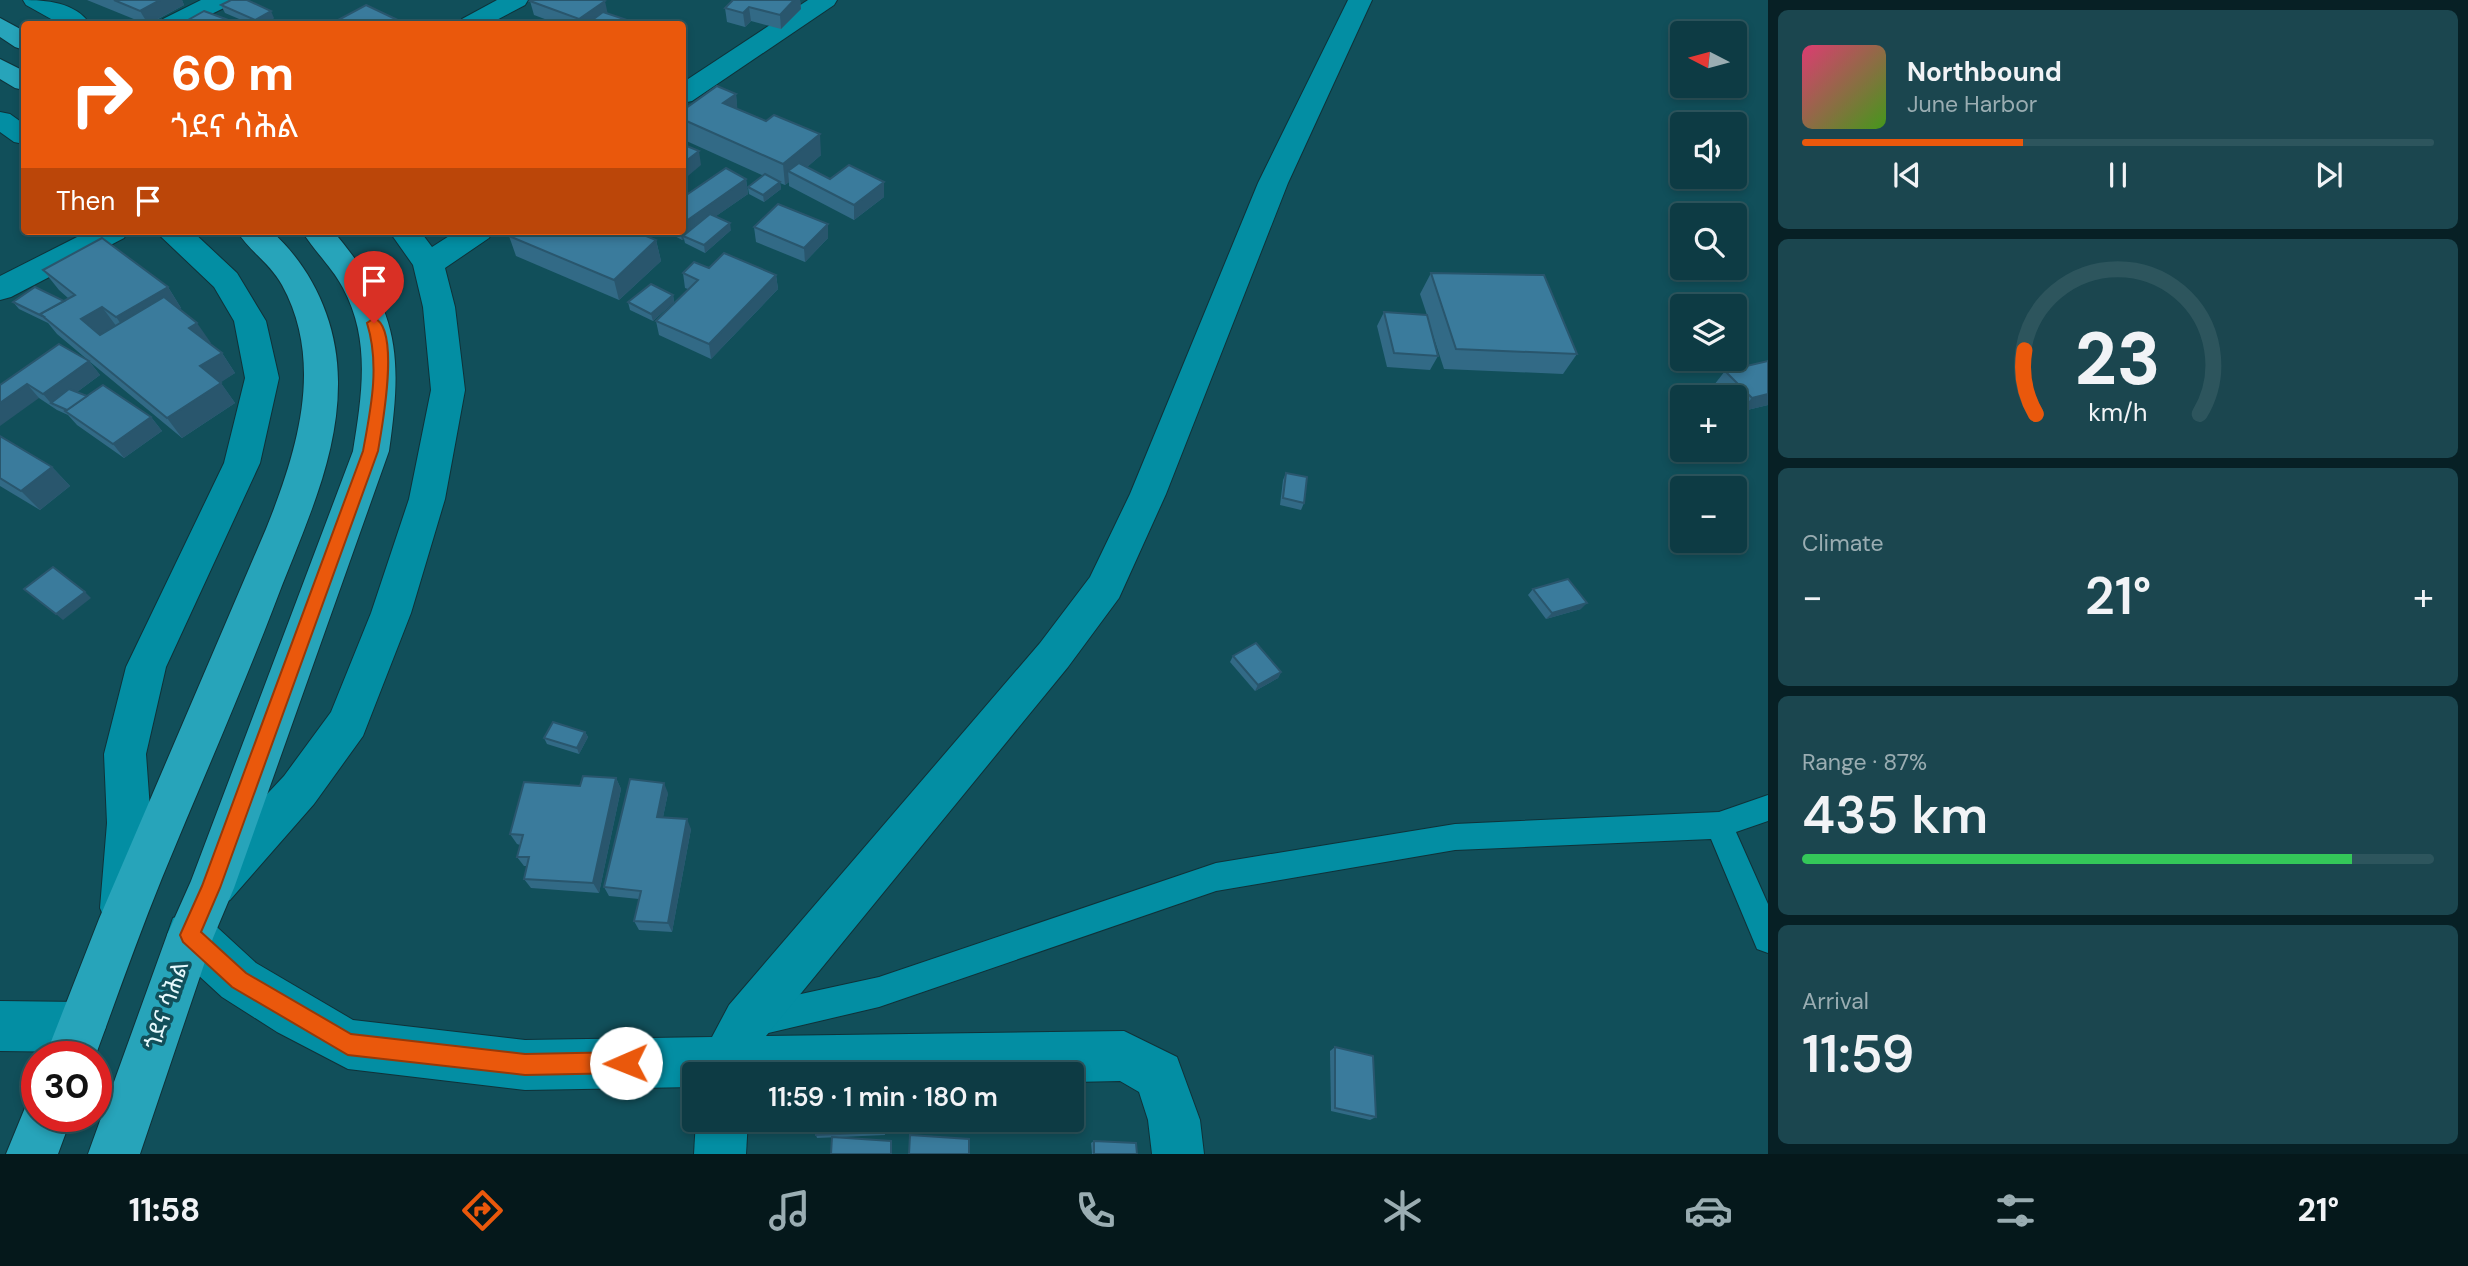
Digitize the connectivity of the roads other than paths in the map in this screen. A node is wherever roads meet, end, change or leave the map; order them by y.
1 (35, 0) edge
2 (221, 0) edge
3 (516, 0) edge
4 (825, 0) edge
5 (1360, 0) edge
6 (72, 21) edge
7 (178, 21) edge
8 (477, 21) edge
9 (0, 26) edge
10 (21, 40) edge
11 (0, 67) edge
12 (21, 80) edge
13 (686, 92) edge
14 (21, 100) edge
15 (0, 111) edge
16 (0, 120) edge
17 (21, 134) edge
18 (105, 235) edge
19 (176, 235) edge
20 (257, 235) edge
21 (321, 235) edge
22 (407, 235) edge
23 (472, 235) edge
24 (428, 264) junction
25 (0, 289) edge
26 (1768, 808) edge
27 (1719, 825) junction
28 (211, 888) junction
29 (122, 920) junction
30 (190, 935) junction
31 (1768, 938) edge
32 (0, 1026) edge
33 (71, 1041) edge
34 (76, 1041) edge
35 (733, 1052) edge
36 (41, 1132) edge
37 (721, 1132) edge
38 (32, 1154) edge
39 (114, 1154) edge
40 (720, 1154) edge
41 (1178, 1154) edge

1 - 6 street
2 - 7 street
3 - 8 street
4 - 13 street
5 - 35 street
9 - 10 highway
11 - 12 highway
14 - 15 street
16 - 17 street
18 - 25 street
19 - 29 street
20 - 29 highway
21 - 28 highway, ጎደና ሳሕል
22 - 24 street
23 - 24 street
24 - 28 street
26 - 27 lane
27 - 31 lane
27 - 35 lane
28 - 30 highway, ጎደና ሳሕል
29 - 34 highway
30 - 35 street
30 - 39 highway, ጎደና ሳሕል
32 - 33 street
35 - 41 street
36 - 38 highway
37 - 40 street

